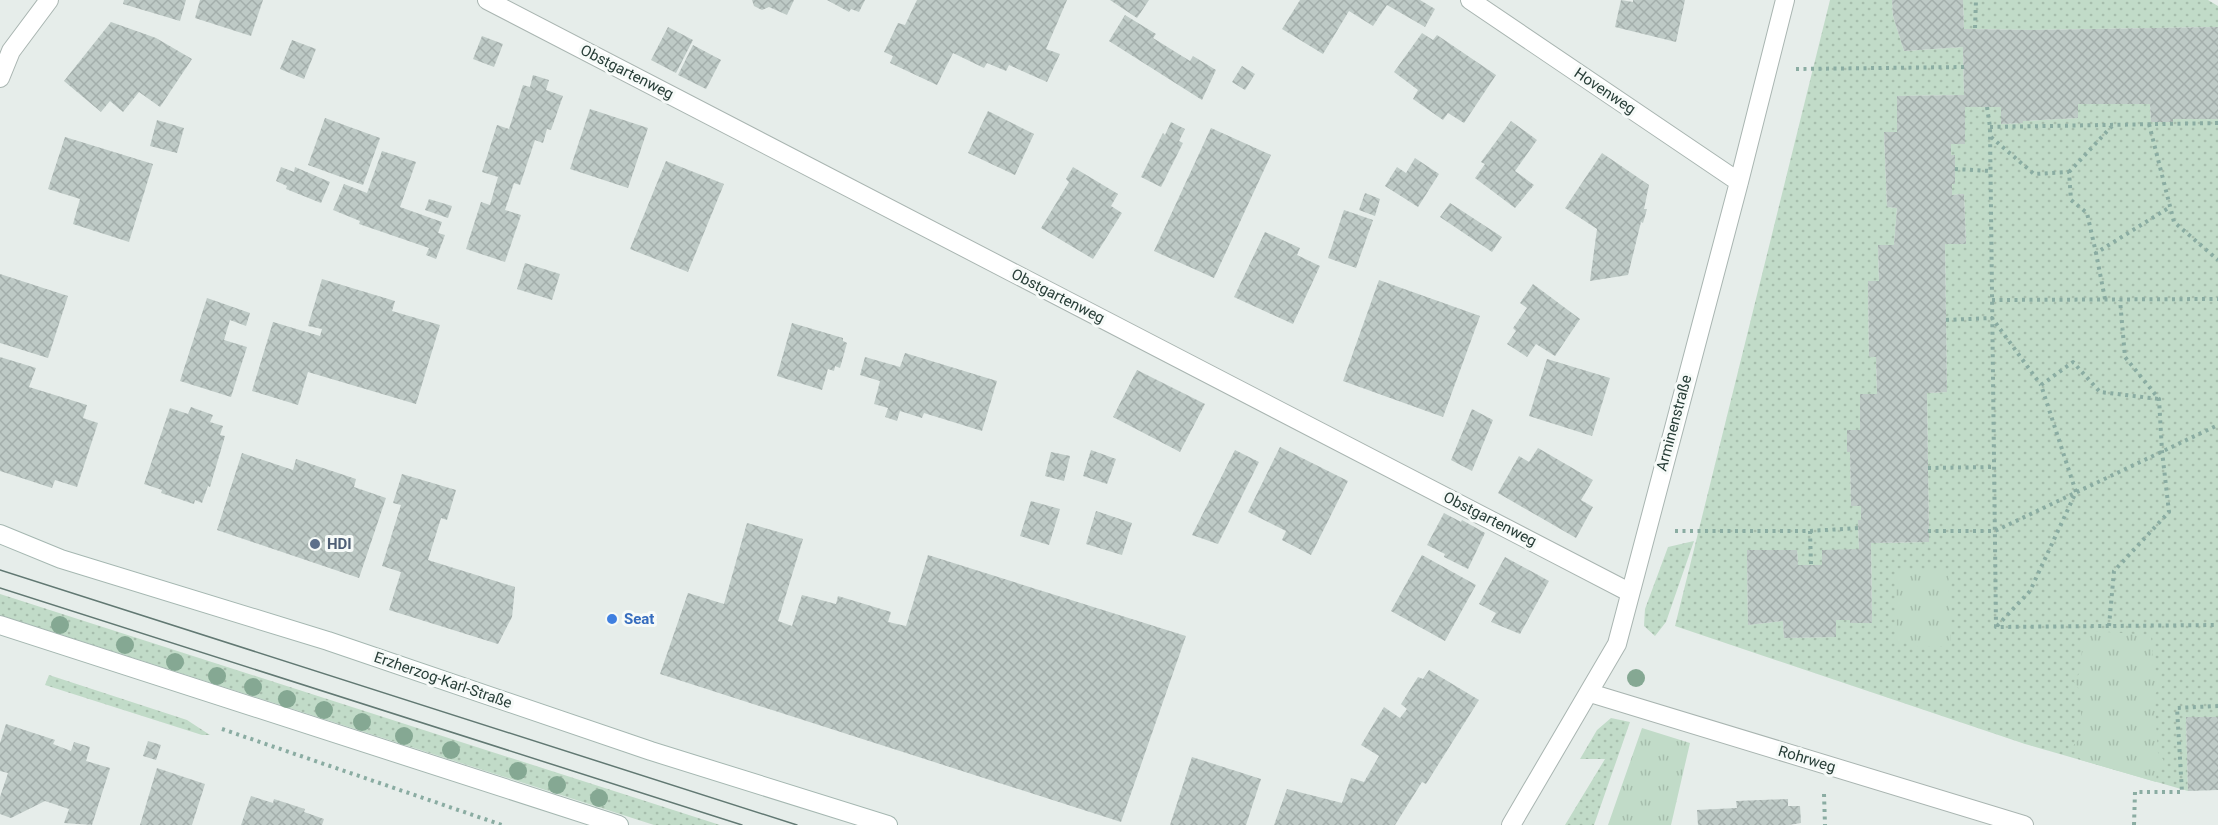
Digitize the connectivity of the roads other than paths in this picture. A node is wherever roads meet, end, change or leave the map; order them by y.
1 (49, 0) edge
2 (487, 0) edge
3 (1470, 0) edge
4 (1785, 0) edge
5 (0, 78) edge
6 (1739, 182) junction
7 (0, 534) edge
8 (1629, 592) junction
9 (0, 625) edge
10 (1590, 693) junction
11 (619, 825) edge
12 (888, 825) edge
13 (1512, 825) edge
14 (2024, 825) edge

1 - 5 street
2 - 8 street, Obstgartenweg
3 - 6 street, Hovenweg
4 - 6 street, Arminenstraße
6 - 8 street, Arminenstraße
7 - 12 street, Erzherzog-Karl-Straße
8 - 10 street, Arminenstraße
9 - 11 street
10 - 13 street, Arminenstraße
10 - 14 street, Rohrweg

